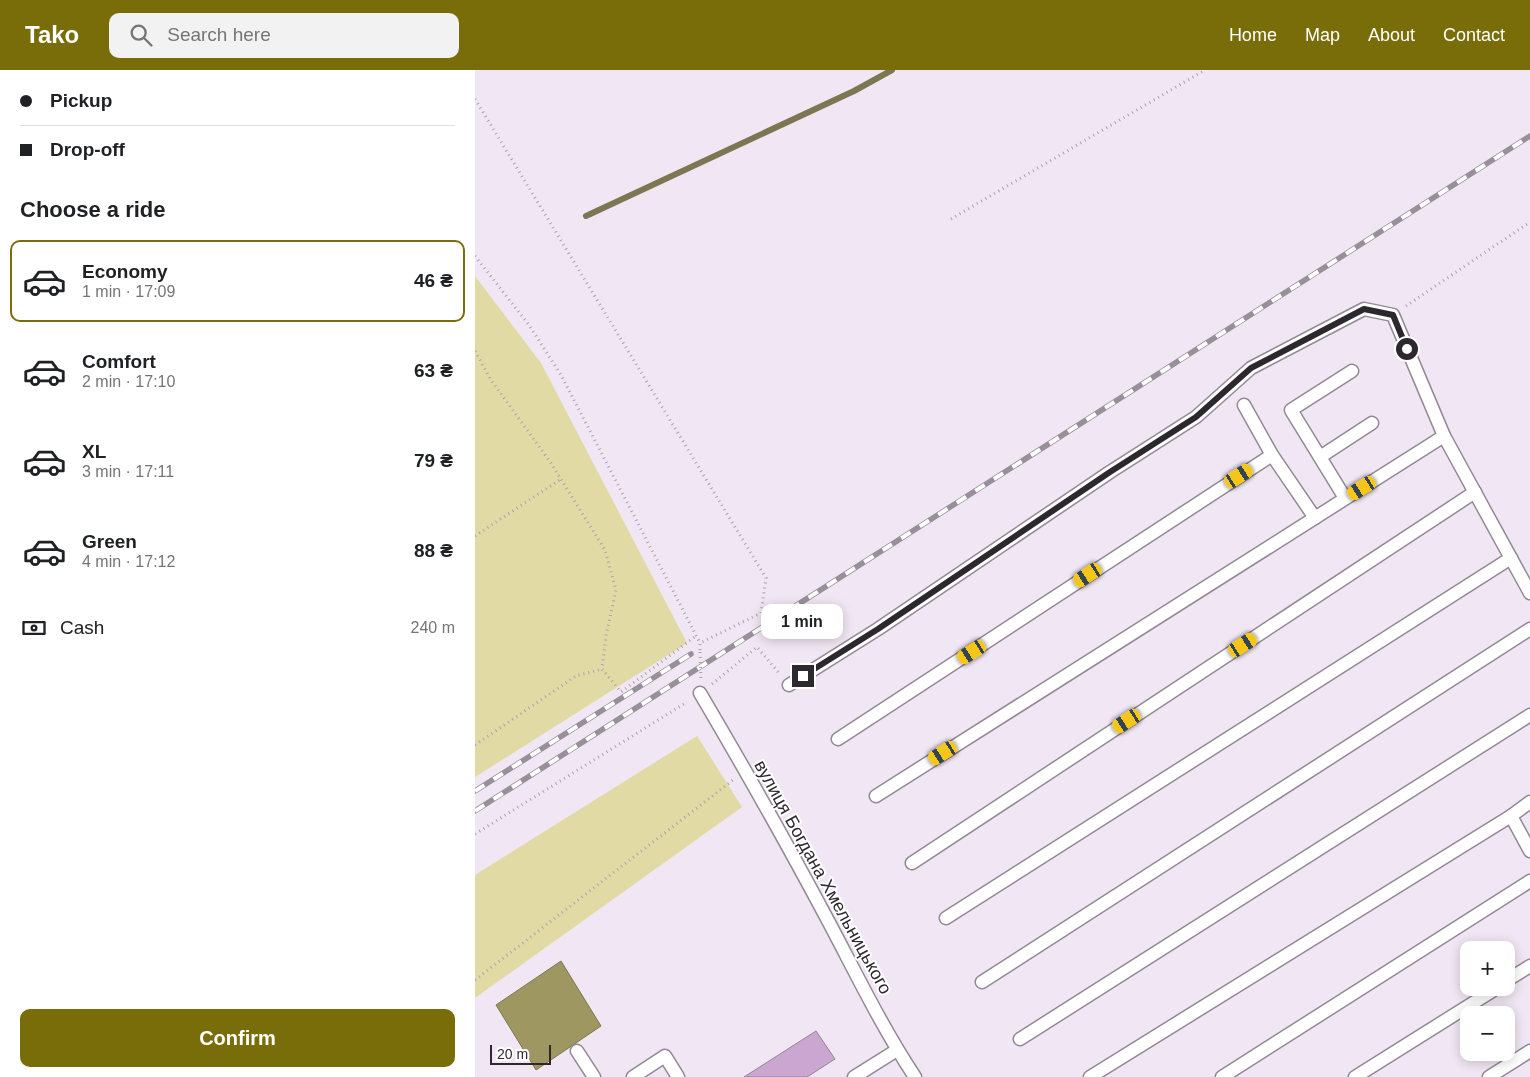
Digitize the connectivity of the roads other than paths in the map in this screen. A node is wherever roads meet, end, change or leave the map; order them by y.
1 (1352, 371) dead end
2 (1244, 405) dead end
3 (1372, 423) dead end
4 (1444, 436) junction
5 (1272, 455) junction
6 (1320, 457) junction
7 (1475, 492) junction
8 (1345, 498) junction
9 (1315, 518) junction
10 (1511, 558) junction
11 (1530, 593) edge
12 (1530, 629) edge
13 (789, 685) road end
14 (700, 687) road end
15 (1530, 715) edge
16 (838, 739) dead end
17 (876, 796) dead end
18 (1530, 802) edge
19 (1511, 816) junction
20 (1530, 851) edge
21 (912, 863) dead end
22 (1530, 881) edge
23 (946, 918) dead end
24 (1530, 966) edge
25 (1515, 976) edge
26 (982, 982) dead end
27 (1484, 996) edge
28 (1021, 1039) dead end
29 (577, 1050) dead end
30 (897, 1050) junction
31 (1530, 1051) edge
32 (594, 1077) edge
33 (633, 1077) edge
34 (678, 1077) edge
35 (854, 1077) edge
36 (915, 1077) edge
37 (1090, 1077) edge
38 (1222, 1077) edge
39 (1355, 1077) edge
40 (1489, 1077) edge

1 - 6 lane
2 - 5 lane
3 - 6 lane
4 - 7 lane
4 - 8 lane
4 - 13 lane
5 - 9 lane
5 - 16 lane
6 - 8 lane
7 - 10 lane
7 - 21 lane
8 - 9 lane
9 - 17 lane
10 - 11 lane
10 - 23 lane
12 - 26 lane
14 - 30 lane, вулиця Богдана Хмельницького
15 - 28 lane
18 - 19 lane
19 - 20 lane
19 - 37 lane
22 - 38 lane
24 - 25 lane
27 - 39 lane
29 - 32 lane
30 - 35 lane
30 - 36 lane, вулиця Богдана Хмельницького
31 - 40 lane
33 - 34 lane

